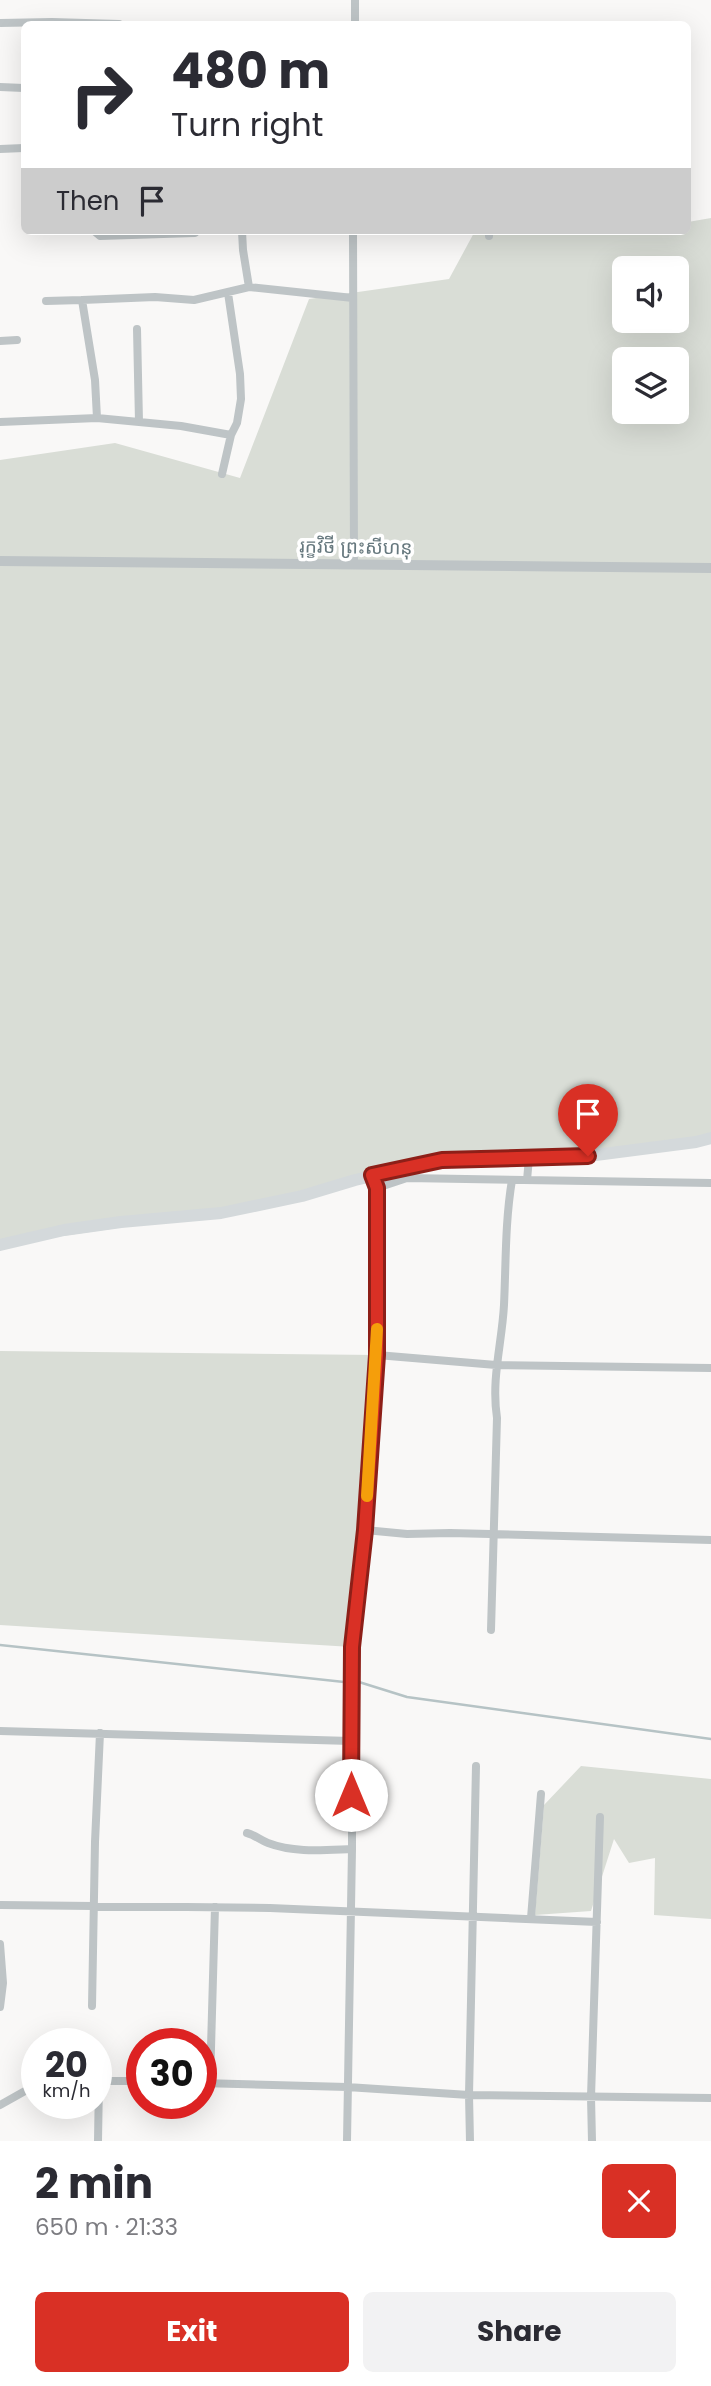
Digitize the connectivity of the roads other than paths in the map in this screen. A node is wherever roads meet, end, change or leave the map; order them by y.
1 (355, 0) edge
2 (355, 21) edge
3 (0, 23) edge
4 (21, 23) edge
5 (0, 87) edge
6 (21, 88) edge
7 (21, 148) edge
8 (0, 149) edge
9 (99, 235) edge
10 (132, 235) edge
11 (242, 235) edge
12 (353, 235) edge
13 (249, 287) junction
14 (228, 293) junction
15 (353, 299) junction
16 (82, 300) junction
17 (46, 301) dead end
18 (136, 329) dead end
19 (17, 340) dead end
20 (0, 341) edge
21 (97, 418) junction
22 (0, 422) edge
23 (139, 422) junction
24 (231, 435) junction
25 (222, 474) dead end
26 (0, 561) edge
27 (354, 565) junction
28 (711, 568) edge
29 (711, 1138) edge
30 (529, 1158) junction
31 (512, 1180) junction
32 (527, 1180) junction
33 (374, 1182) junction
34 (711, 1182) edge
35 (0, 1245) edge
36 (377, 1355) junction
37 (496, 1365) junction
38 (711, 1368) edge
39 (365, 1530) junction
40 (494, 1535) junction
41 (711, 1540) edge
42 (491, 1630) dead end
43 (0, 1731) edge
44 (100, 1733) junction
45 (351, 1741) junction
46 (475, 1766) dead end
47 (541, 1794) dead end
48 (600, 1817) dead end
49 (247, 1833) dead end
50 (352, 1849) junction
51 (0, 1905) edge
52 (94, 1906) junction
53 (215, 1907) junction
54 (350, 1912) junction
55 (473, 1918) junction
56 (531, 1918) junction
57 (597, 1922) junction
58 (0, 1944) edge
59 (92, 2006) dead end
60 (0, 2007) edge
61 (208, 2028) edge
62 (217, 2083) edge
63 (347, 2087) junction
64 (21, 2093) edge
65 (469, 2095) junction
66 (591, 2098) junction
67 (711, 2098) edge
68 (0, 2105) edge
69 (98, 2119) edge
70 (98, 2141) edge
71 (346, 2141) edge
72 (470, 2141) edge
73 (592, 2141) edge

1 - 2 street
3 - 4 street
5 - 6 street
7 - 8 street
9 - 10 street
11 - 13 street
12 - 15 street
13 - 14 street
13 - 15 street
14 - 16 street
14 - 24 street
15 - 27 street
16 - 17 street
16 - 21 street
18 - 23 street
19 - 20 street
21 - 22 street
21 - 23 street
23 - 24 street
24 - 25 street
26 - 27 street, រុក្ខវិថី ព្រះសីហនុ
27 - 28 street, រុក្ខវិថី ព្រះសីហនុ
29 - 30 main road
30 - 32 street
30 - 33 main road
31 - 32 street
31 - 33 street
31 - 37 street
32 - 34 street
33 - 35 main road
33 - 36 street
36 - 37 street
36 - 39 street
37 - 38 street
37 - 40 street
39 - 40 street
39 - 45 street
40 - 41 street
40 - 42 street
43 - 44 street
44 - 45 street
44 - 52 street
45 - 50 street
46 - 55 street
47 - 56 street
48 - 57 street
49 - 50 street
50 - 54 street
51 - 52 street
52 - 53 street
52 - 59 street
53 - 54 street
53 - 61 street
54 - 55 street
54 - 63 street
55 - 56 street
55 - 65 street
56 - 57 street
57 - 66 street
58 - 60 street
62 - 63 street
63 - 65 street
63 - 71 street
64 - 68 street
65 - 66 street
65 - 72 street
66 - 67 street
66 - 73 street
69 - 70 street

